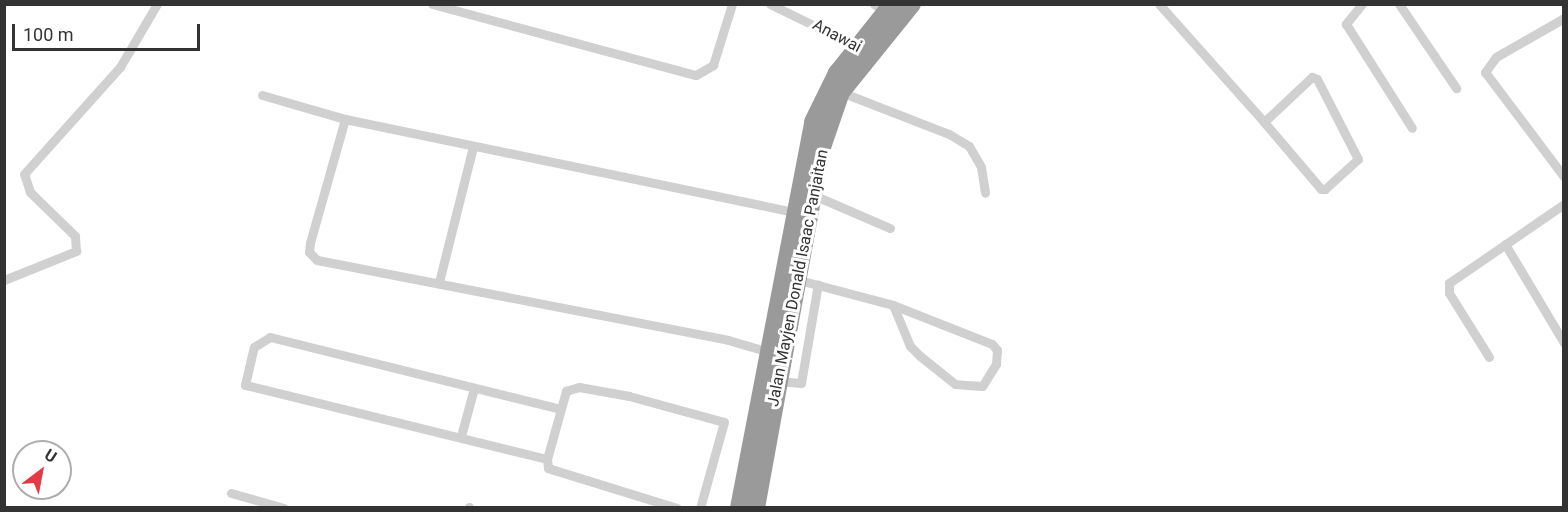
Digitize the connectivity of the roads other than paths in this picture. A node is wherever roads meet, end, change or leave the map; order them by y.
1 (157, 4) edge
2 (432, 4) edge
3 (732, 4) edge
4 (770, 4) edge
5 (912, 4) edge
6 (1159, 4) edge
7 (1362, 4) edge
8 (1399, 4) edge
9 (884, 7) edge
10 (1563, 18) edge
11 (864, 50) junction
12 (1456, 88) dead end
13 (841, 92) junction
14 (262, 95) dead end
15 (345, 119) junction
16 (1264, 122) junction
17 (1412, 128) dead end
18 (473, 147) junction
19 (1563, 177) edge
20 (811, 194) junction
21 (986, 194) dead end
22 (1563, 204) edge
23 (796, 212) junction
24 (890, 228) dead end
25 (1504, 244) junction
26 (4, 280) edge
27 (799, 280) junction
28 (439, 282) junction
29 (818, 284) junction
30 (893, 304) junction
31 (1563, 343) edge
32 (769, 352) junction
33 (1489, 357) dead end
34 (778, 381) junction
35 (474, 388) junction
36 (560, 409) junction
37 (461, 436) junction
38 (546, 459) junction
39 (231, 493) dead end
40 (284, 507) edge
41 (677, 507) edge
42 (700, 507) edge
43 (739, 507) edge
44 (756, 507) edge

1 - 26 street
2 - 3 street
4 - 11 street, Anawai
5 - 11 highway, Jalan Mayjen Donald Isaac Panjaitan
6 - 16 street
7 - 17 street
8 - 12 street
9 - 11 highway, Jalan Mayjen Donald Isaac Panjaitan
10 - 19 street
11 - 13 highway, Jalan Mayjen Donald Isaac Panjaitan
11 - 23 highway, Jalan Mayjen Donald Isaac Panjaitan
13 - 20 highway, Jalan Mayjen Donald Isaac Panjaitan
13 - 21 street
14 - 15 street
15 - 18 street
15 - 28 street
16 - 16 street
18 - 23 street
18 - 28 street
20 - 24 street
20 - 27 highway, Jalan Mayjen Donald Isaac Panjaitan
22 - 25 street
23 - 32 highway, Jalan Mayjen Donald Isaac Panjaitan
25 - 31 street
25 - 33 street
27 - 29 street
27 - 34 highway, Jalan Mayjen Donald Isaac Panjaitan
28 - 32 street
29 - 30 street
29 - 34 street
30 - 30 street
32 - 43 highway, Jalan Mayjen Donald Isaac Panjaitan
34 - 44 highway, Jalan Mayjen Donald Isaac Panjaitan
35 - 36 street
35 - 37 street
35 - 37 street
36 - 38 street
36 - 42 street
37 - 38 street
38 - 41 street
39 - 40 street

